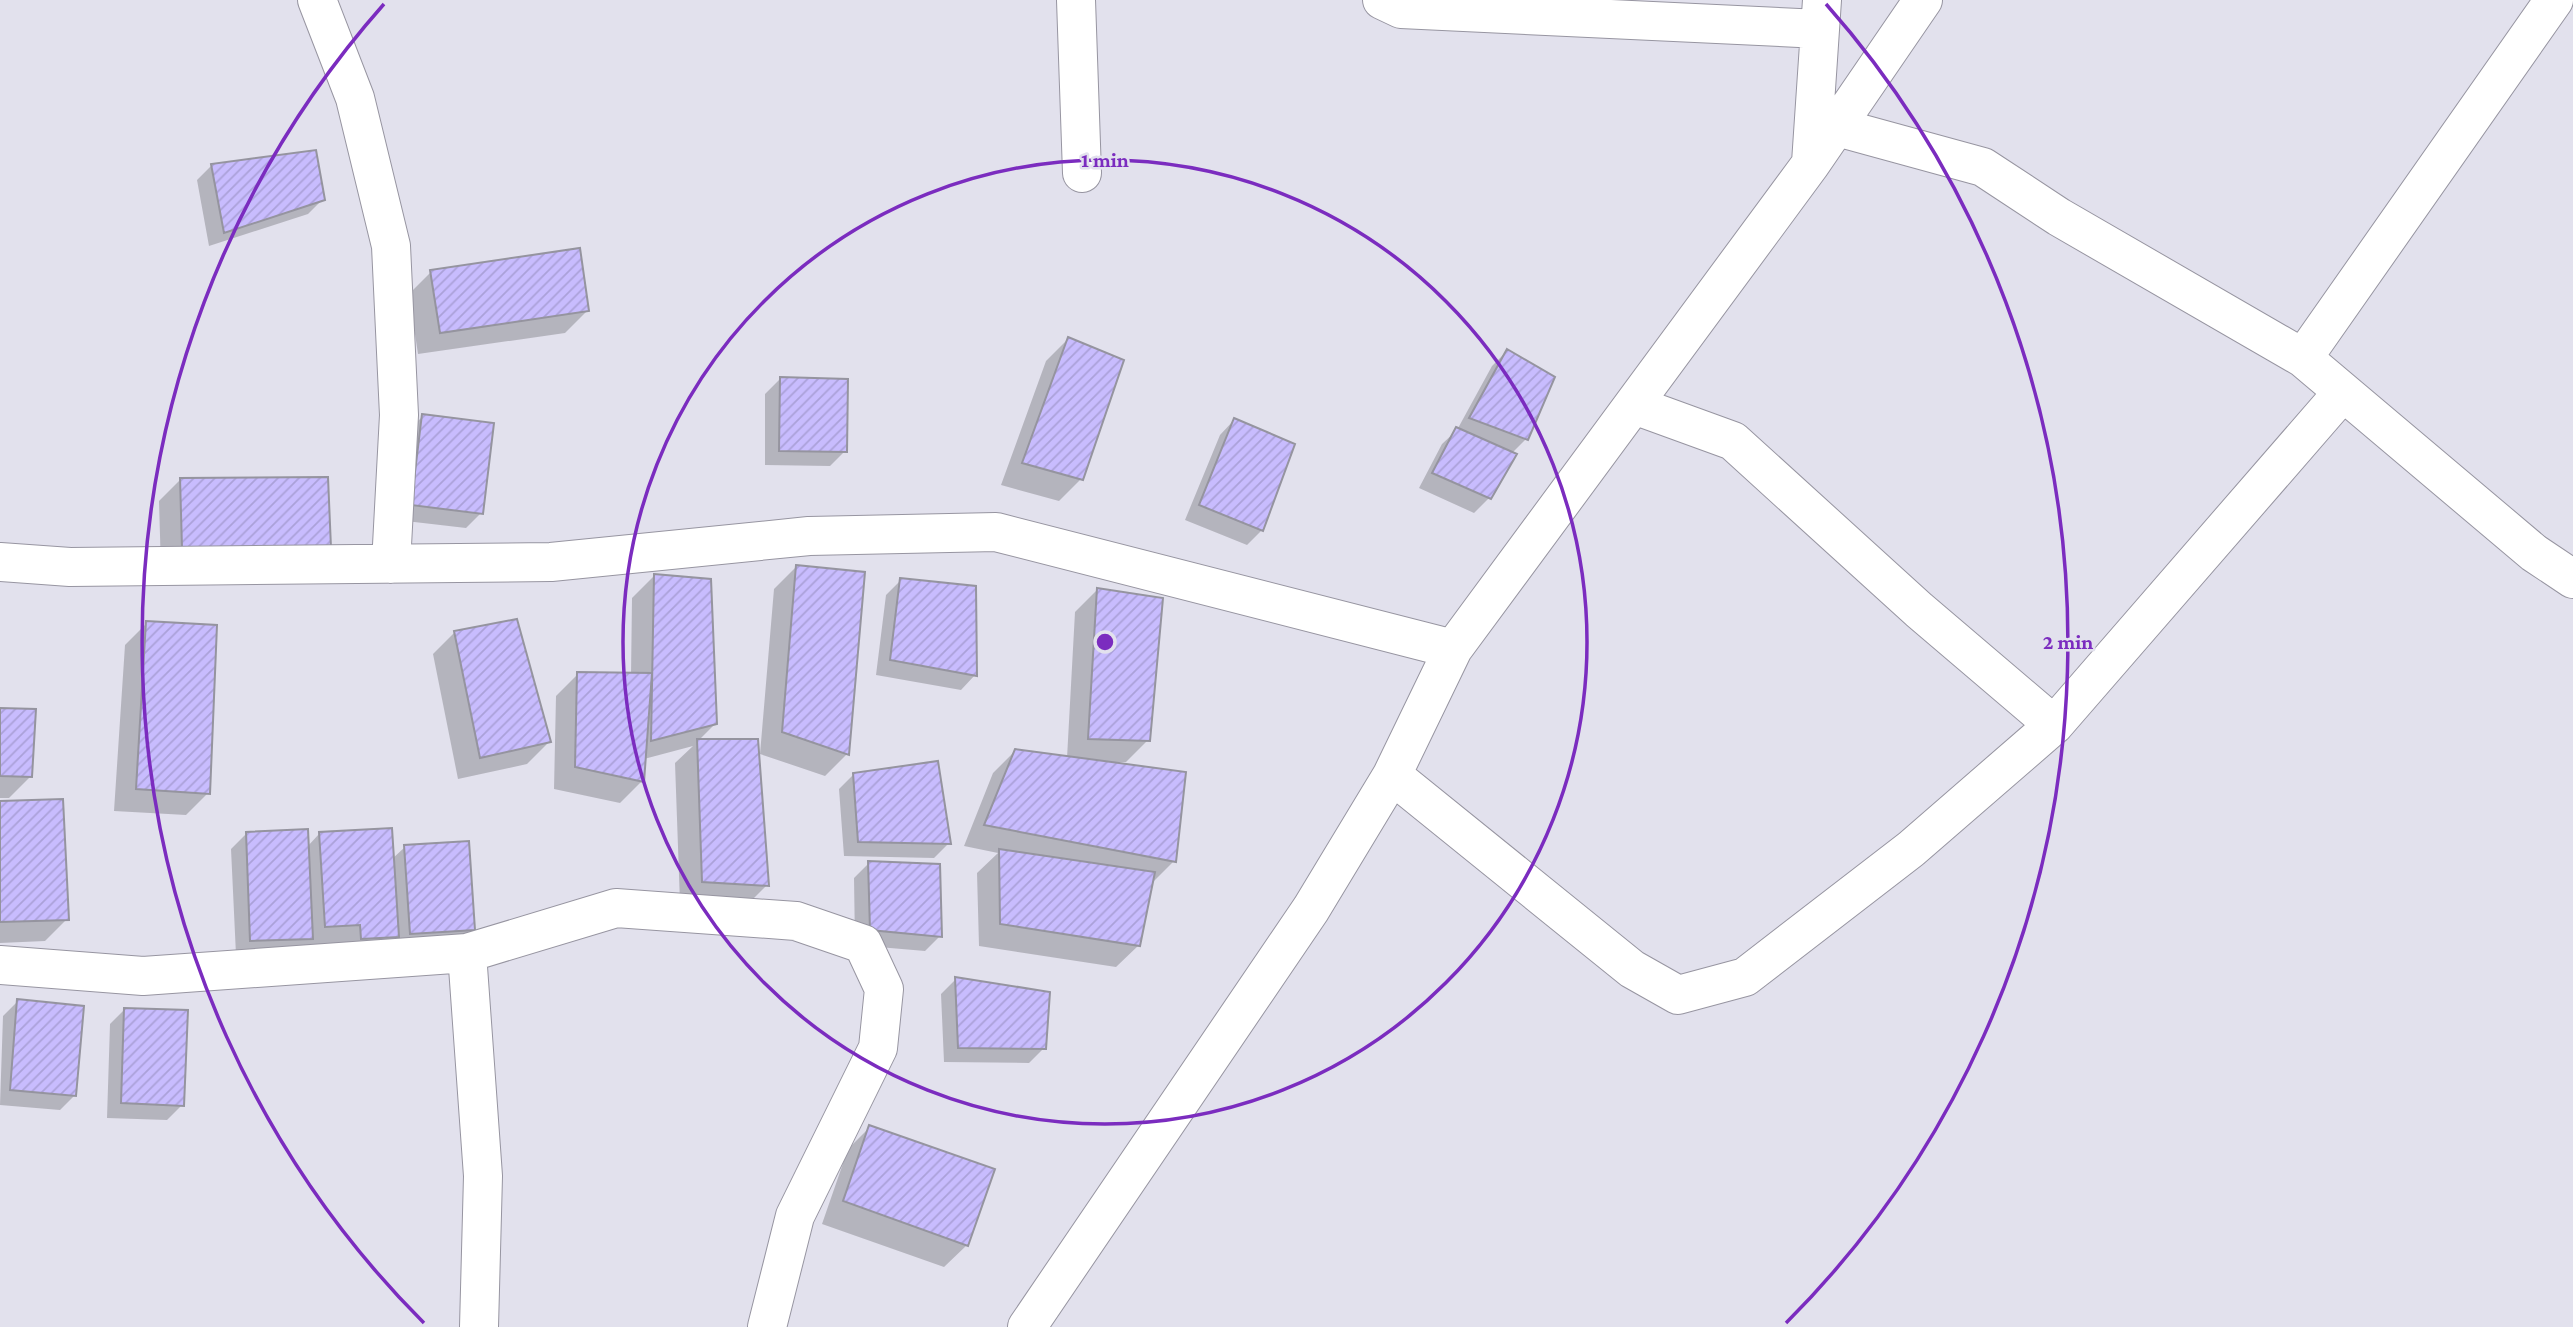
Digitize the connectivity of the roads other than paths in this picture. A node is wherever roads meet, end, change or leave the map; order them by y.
1 (1076, 0) edge
2 (1382, 0) edge
3 (1923, 0) edge
4 (2554, 0) edge
5 (321, 1) edge
6 (1821, 14) edge
7 (1837, 127) junction
8 (1810, 165) junction
9 (1082, 173) dead end
10 (2303, 358) junction
11 (2343, 392) junction
12 (1634, 405) junction
13 (0, 562) edge
14 (391, 564) junction
15 (2573, 579) edge
16 (1453, 649) junction
17 (2054, 725) junction
18 (1392, 775) junction
19 (467, 953) junction
20 (0, 965) edge
21 (479, 1327) edge
22 (767, 1327) edge
23 (1027, 1327) edge

1 - 9 street
2 - 6 street
3 - 7 street
4 - 10 street
5 - 14 street
6 - 8 street
7 - 8 street
7 - 10 street
8 - 12 street
10 - 11 street
11 - 15 street
11 - 17 street
12 - 16 street
12 - 17 street
13 - 14 street
14 - 16 street
16 - 18 street
17 - 18 street
18 - 23 street
19 - 20 street
19 - 21 street
19 - 22 street

